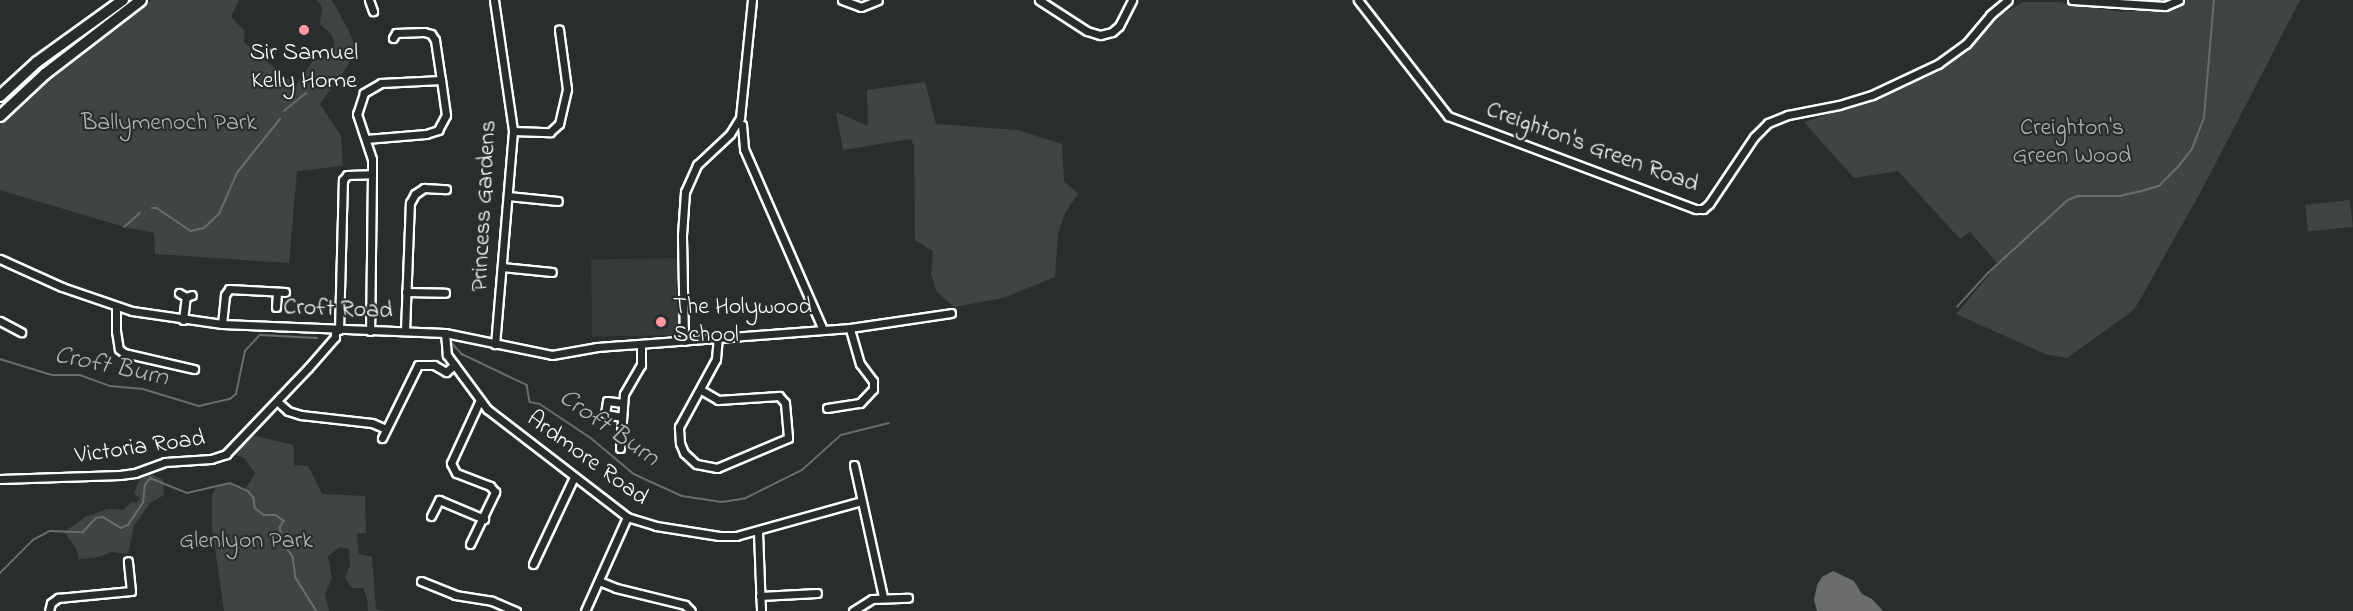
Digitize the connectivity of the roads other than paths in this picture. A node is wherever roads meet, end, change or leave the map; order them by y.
1 (123, 0) edge
2 (141, 0) edge
3 (369, 0) edge
4 (494, 0) edge
5 (752, 0) edge
6 (842, 0) edge
7 (878, 0) edge
8 (1039, 0) edge
9 (1132, 0) edge
10 (1359, 0) edge
11 (2008, 0) edge
12 (2072, 0) edge
13 (2178, 0) edge
14 (373, 10) dead end
15 (559, 30) dead end
16 (393, 38) dead end
17 (441, 80) junction
18 (0, 96) edge
19 (0, 116) edge
20 (738, 122) junction
21 (513, 131) junction
22 (366, 140) junction
23 (372, 174) junction
24 (446, 189) dead end
25 (508, 196) junction
26 (558, 201) dead end
27 (2, 260) edge
28 (502, 267) junction
29 (0, 270) edge
30 (552, 272) dead end
31 (406, 292) junction
32 (446, 293) dead end
33 (186, 295) dead end
34 (116, 306) junction
35 (276, 308) dead end
36 (951, 313) dead end
37 (183, 320) junction
38 (0, 321) edge
39 (222, 324) junction
40 (850, 328) junction
41 (337, 330) junction
42 (823, 330) junction
43 (370, 331) junction
44 (405, 331) junction
45 (21, 332) dead end
46 (446, 333) junction
47 (717, 337) junction
48 (684, 341) junction
49 (495, 344) junction
50 (640, 345) junction
51 (454, 365) junction
52 (194, 369) dead end
53 (701, 390) junction
54 (480, 400) junction
55 (278, 402) junction
56 (623, 403) junction
57 (827, 408) dead end
58 (622, 417) junction
59 (386, 429) junction
60 (382, 438) dead end
61 (620, 448) dead end
62 (854, 465) dead end
63 (574, 477) junction
64 (0, 479) edge
65 (861, 501) junction
66 (431, 516) dead end
67 (627, 517) junction
68 (484, 519) junction
69 (758, 532) junction
70 (470, 544) dead end
71 (128, 561) dead end
72 (533, 564) dead end
73 (422, 580) dead end
74 (599, 580) junction
75 (817, 593) dead end
76 (760, 596) junction
77 (883, 597) junction
78 (908, 598) dead end
79 (49, 611) edge
80 (516, 611) edge
81 (585, 611) edge
82 (691, 611) edge
83 (761, 611) edge
84 (853, 611) edge

1 - 18 highway
2 - 19 highway
3 - 14 street
4 - 21 street, Princess Gardens
5 - 20 street
6 - 7 street
8 - 9 street
10 - 11 street, Creighton's Green Road
12 - 13 street
15 - 21 street
16 - 17 street
17 - 22 street
17 - 22 street
20 - 42 street
20 - 48 street
21 - 25 street, Princess Gardens
22 - 23 street
23 - 41 street
23 - 43 street
24 - 31 street
25 - 26 street
25 - 28 street, Princess Gardens
27 - 29 street
27 - 34 street, Croft Road
28 - 30 street
28 - 49 street, Princess Gardens
31 - 32 street
31 - 44 street
33 - 37 street
34 - 37 street, Croft Road
34 - 52 street
35 - 39 street
36 - 40 street, Croft Road
37 - 39 street, Croft Road
38 - 45 street
39 - 41 street, Croft Road
40 - 42 street, Croft Road
40 - 57 street
41 - 43 street, Croft Road
41 - 55 street, Victoria Road
42 - 47 street, Croft Road
43 - 44 street, Croft Road
44 - 46 street, Croft Road
46 - 49 street, Croft Road
46 - 51 street, Ardmore Road
47 - 48 street, Croft Road
47 - 53 street
48 - 50 street, Croft Road
49 - 50 street, Croft Road
50 - 56 street
51 - 54 street, Ardmore Road
51 - 59 street
53 - 53 street
54 - 63 street, Ardmore Road
54 - 68 street
55 - 59 street
55 - 64 street, Victoria Road
56 - 58 street
56 - 58 street
58 - 61 street
59 - 60 street
62 - 65 street
63 - 67 street, Ardmore Road
63 - 72 street
65 - 69 street, Ardmore Road
65 - 77 street
66 - 68 street
67 - 69 street, Ardmore Road
67 - 74 street
68 - 70 street
69 - 76 street
71 - 79 street
73 - 80 street
74 - 81 street
74 - 82 street
75 - 76 street
76 - 83 street
77 - 78 street
77 - 84 street

